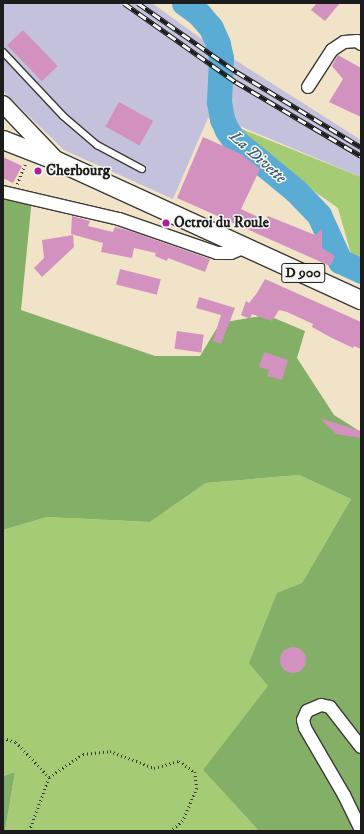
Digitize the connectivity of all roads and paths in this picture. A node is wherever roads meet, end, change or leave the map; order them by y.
1 (361, 44) edge
2 (3, 52) edge
3 (308, 87) dead end
4 (3, 104) edge
5 (3, 140) edge
6 (31, 151) junction
7 (57, 161) junction
8 (142, 169) dead end
9 (8, 193) edge
10 (245, 247) junction
11 (361, 300) edge
12 (3, 738) edge
13 (361, 747) edge
14 (49, 777) junction
15 (361, 830) edge
16 (29, 831) edge
17 (171, 831) edge

1 - 3 street
2 - 8 lane
4 - 7 main road, D 900
5 - 6 main road
6 - 7 main road
6 - 9 path
7 - 10 main road, D 900
9 - 10 street
10 - 11 main road, D 900
12 - 14 path
13 - 15 street
14 - 16 path
14 - 17 path

